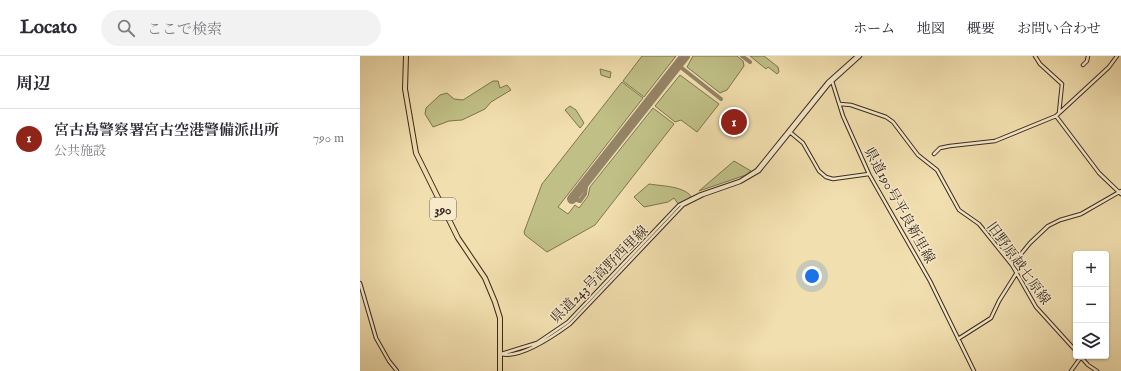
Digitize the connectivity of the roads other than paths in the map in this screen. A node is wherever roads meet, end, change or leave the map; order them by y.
1 (406, 56) edge
2 (857, 56) edge
3 (860, 56) edge
4 (1035, 56) edge
5 (1088, 56) edge
6 (1118, 56) edge
7 (1083, 65) dead end
8 (832, 80) junction
9 (840, 104) junction
10 (1059, 113) junction
11 (1056, 116) junction
12 (791, 133) junction
13 (934, 154) dead end
14 (869, 174) junction
15 (1120, 192) edge
16 (1012, 265) junction
17 (1016, 274) junction
18 (360, 283) edge
19 (958, 339) junction
20 (1073, 348) edge
21 (501, 354) junction
22 (1080, 359) edge
23 (1083, 359) edge
24 (397, 371) edge
25 (500, 371) edge
26 (974, 371) edge
27 (1071, 371) edge
28 (1097, 371) edge

1 - 21 highway, 390
2 - 8 main road
3 - 8 main road
4 - 10 main road
5 - 7 main road
6 - 10 main road
8 - 9 main road, 県道190号平良新里線
8 - 12 main road, 県道243号高野西里線
8 - 21 main road, 県道243号高野西里線
9 - 14 main road, 県道190号平良新里線
9 - 16 main road, 旧野原越七原線
10 - 11 main road
11 - 13 main road
11 - 15 main road
12 - 14 main road
12 - 21 main road, 県道243号高野西里線
14 - 19 main road, 県道190号平良新里線
15 - 16 main road
16 - 17 main road, 旧野原越七原線
17 - 19 main road
17 - 20 main road, 旧野原越七原線
18 - 24 main road
19 - 26 main road, 県道190号平良新里線
21 - 25 highway, 390
22 - 27 main road
23 - 28 main road

